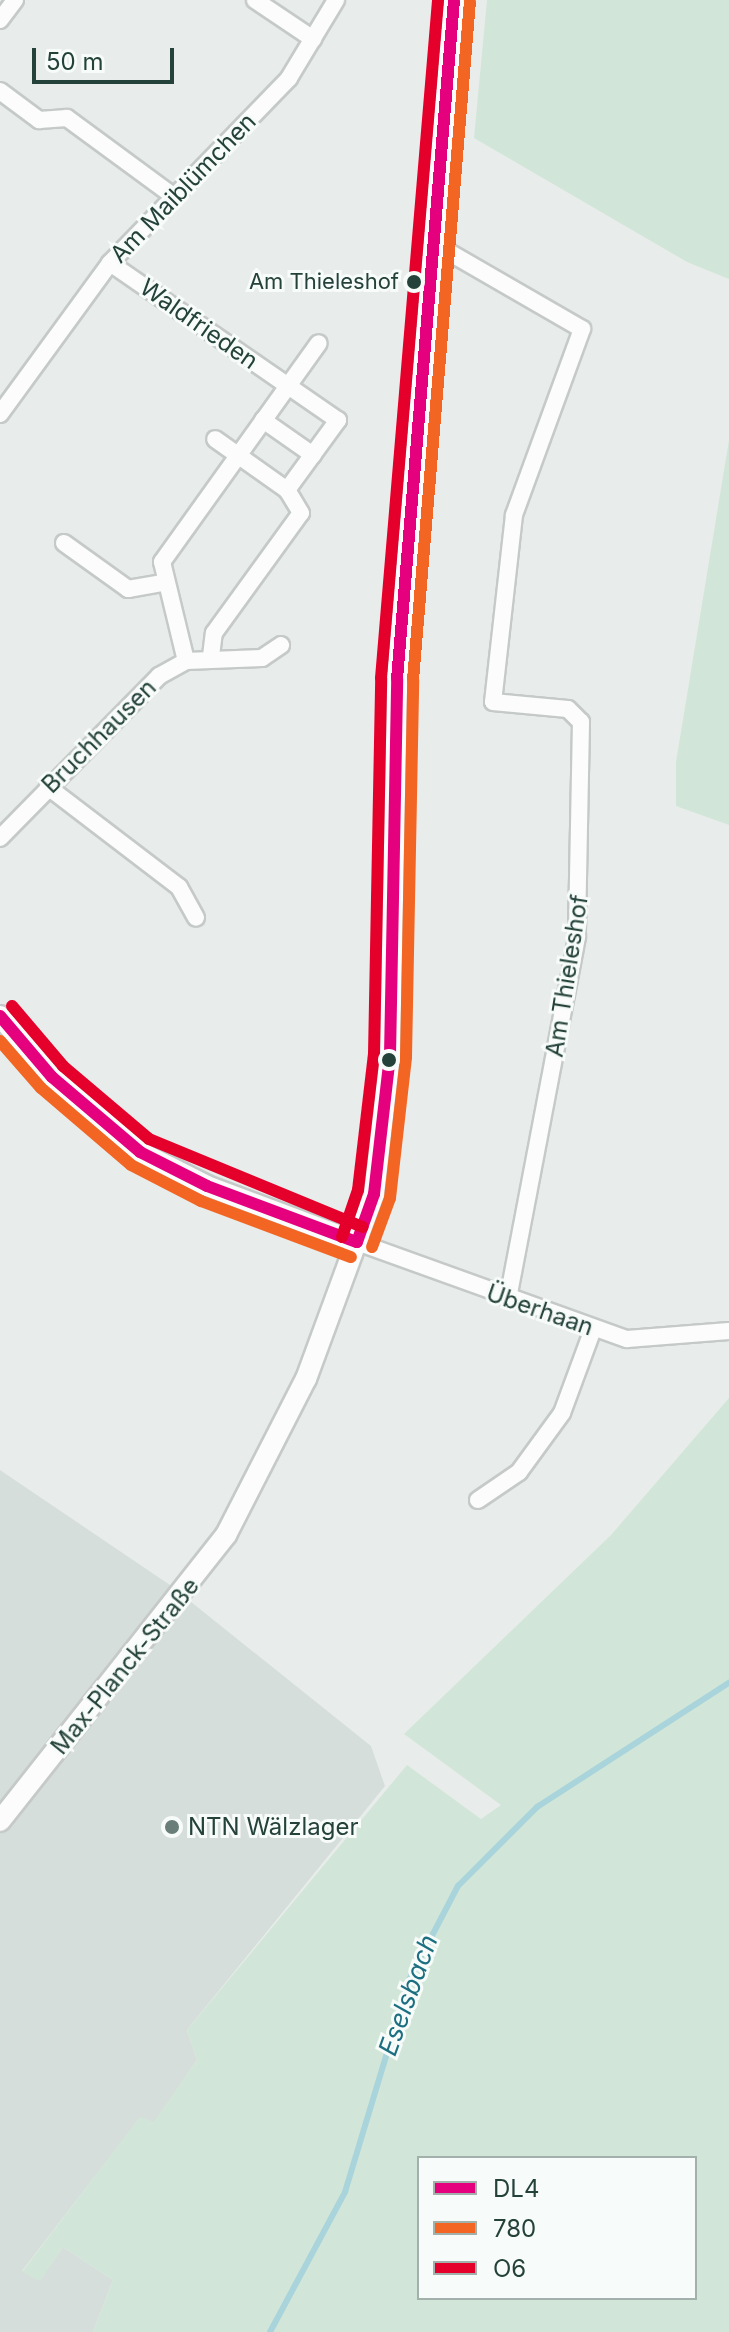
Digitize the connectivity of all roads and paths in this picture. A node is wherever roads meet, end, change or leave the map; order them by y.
1 (15, 0) edge
2 (255, 0) edge
3 (336, 0) edge
4 (454, 0) edge
5 (0, 20) edge
6 (313, 39) junction
7 (0, 91) edge
8 (173, 196) junction
9 (433, 243) junction
10 (110, 263) junction
11 (319, 343) dead end
12 (288, 386) junction
13 (0, 414) edge
14 (263, 420) junction
15 (215, 439) dead end
16 (238, 455) junction
17 (313, 455) junction
18 (287, 490) junction
19 (64, 543) dead end
20 (161, 583) junction
21 (281, 645) dead end
22 (211, 656) junction
23 (186, 661) junction
24 (48, 787) junction
25 (0, 838) edge
26 (196, 918) dead end
27 (0, 1016) edge
28 (357, 1242) junction
29 (508, 1300) junction
30 (593, 1329) junction
31 (729, 1331) edge
32 (478, 1500) dead end
33 (0, 1821) edge

1 - 5 street
2 - 6 street
3 - 6 street, Am Maiblümchen
4 - 9 street, Max-Planck-Straße
6 - 8 street, Am Maiblümchen
7 - 8 street
8 - 10 street, Am Maiblümchen
9 - 28 street, Max-Planck-Straße
9 - 29 street, Am Thieleshof
10 - 12 street, Waldfrieden
10 - 13 street, Am Maiblümchen
11 - 12 street
12 - 14 street
12 - 17 street, Waldfrieden
14 - 16 street
14 - 17 street
15 - 16 street
16 - 18 street
16 - 20 street
17 - 18 street, Waldfrieden
18 - 22 street
19 - 20 street
20 - 23 street
21 - 22 street, Bruchhausen
22 - 23 street, Bruchhausen
23 - 24 street, Bruchhausen
24 - 25 street, Bruchhausen
24 - 26 street
27 - 28 street
28 - 29 street, Überhaan
28 - 33 street, Max-Planck-Straße
29 - 30 street, Überhaan
30 - 31 street, Überhaan
30 - 32 street

